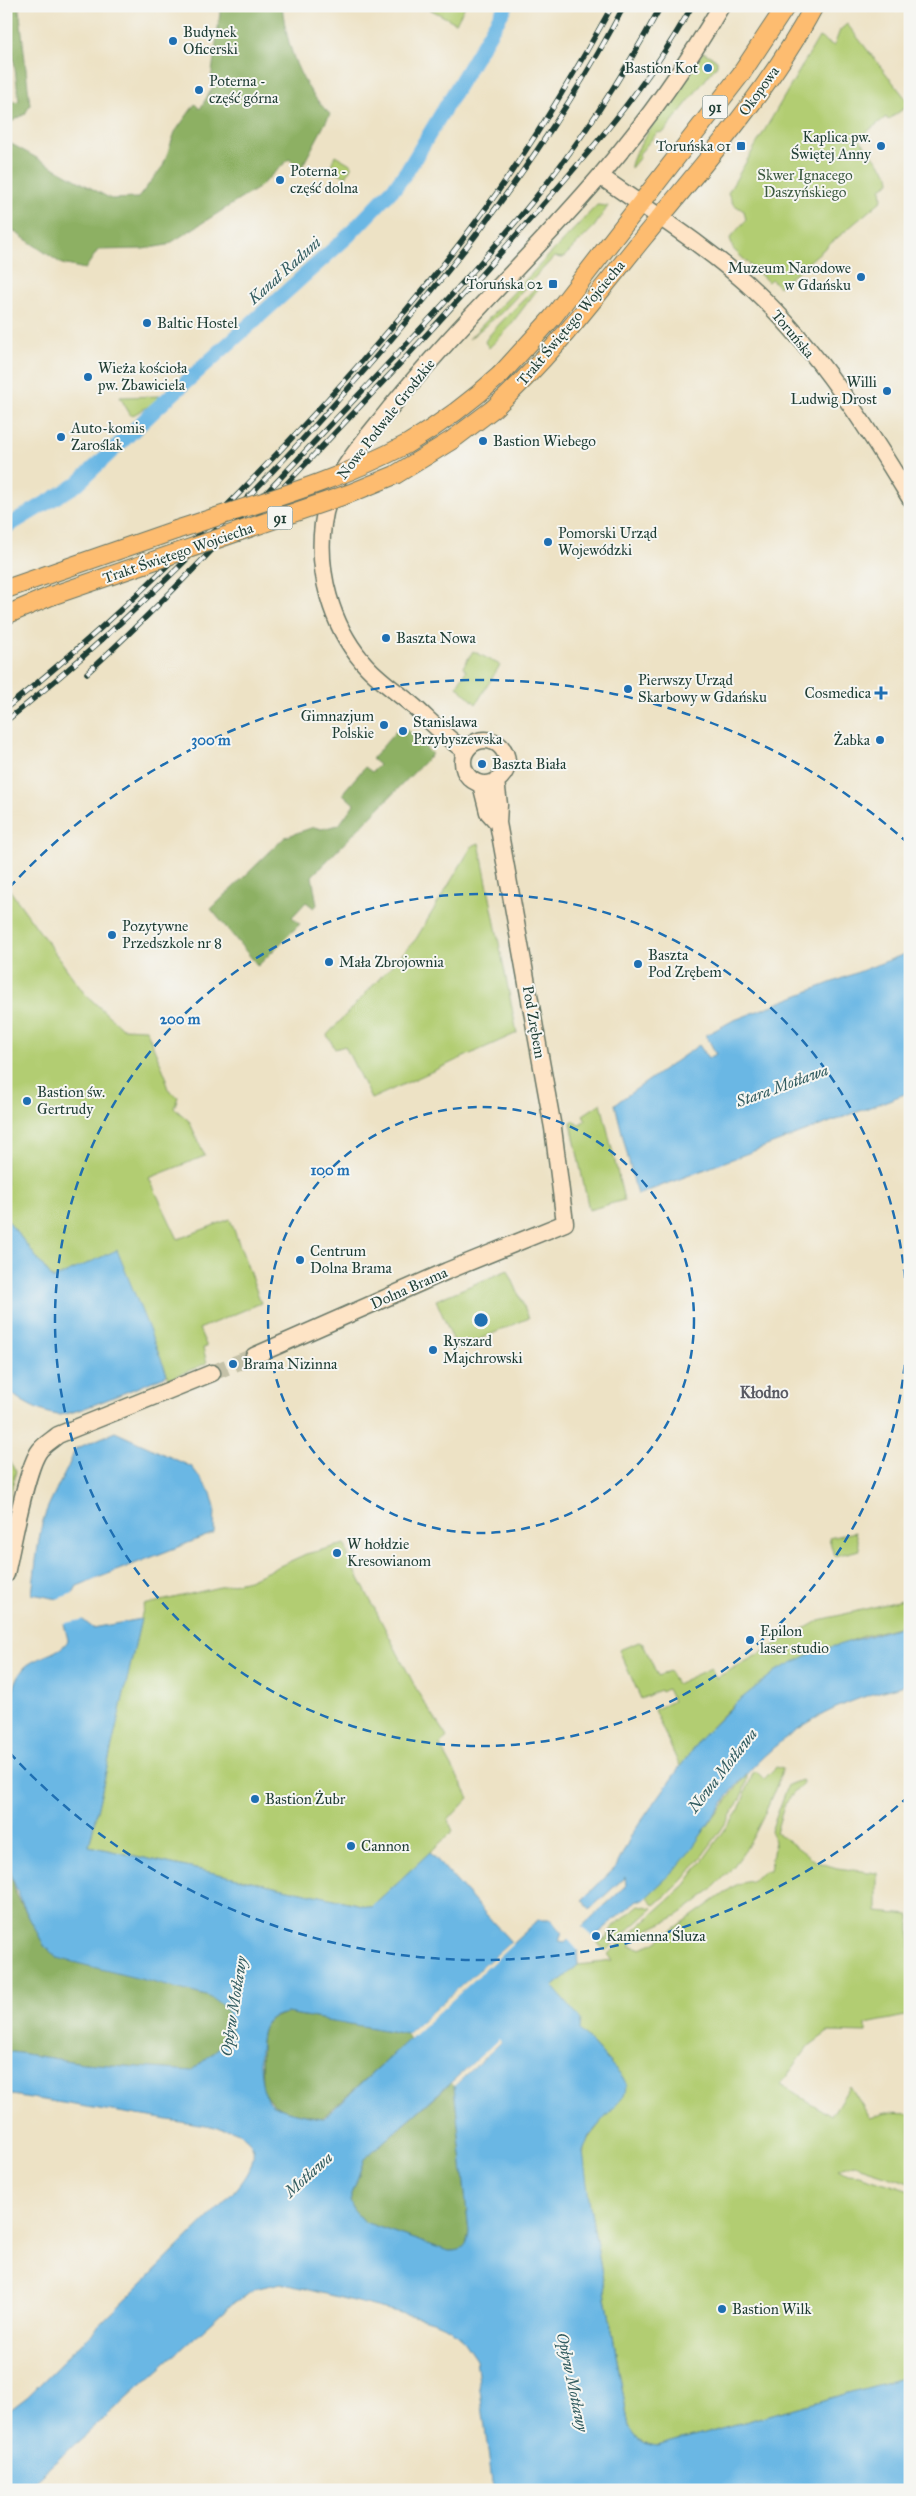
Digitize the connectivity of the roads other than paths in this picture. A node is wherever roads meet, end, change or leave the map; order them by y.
1 (721, 6) edge
2 (786, 6) edge
3 (814, 6) edge
4 (600, 176) junction
5 (639, 204) junction
6 (659, 218) junction
7 (910, 498) edge
8 (6, 588) edge
9 (6, 615) edge
10 (468, 748) junction
11 (488, 783) junction
12 (565, 1223) joint
13 (254, 1356) tunnel mouth
14 (212, 1374) tunnel mouth
15 (6, 1574) edge

1 - 4 street, Nowe Podwale Grodzkie
2 - 5 main road, Okopowa / 91
3 - 6 main road, Okopowa / 91
4 - 5 street
4 - 10 street, Nowe Podwale Grodzkie
5 - 6 street, Toruńska
5 - 8 main road, Trakt Świętego Wojciecha / 91, bridge
6 - 7 street, Toruńska
6 - 9 main road, Trakt Świętego Wojciecha / 91, bridge
10 - 11 street
10 - 11 street
11 - 12 street, Pod Zrębem
12 - 13 street, Dolna Brama
14 - 15 street

